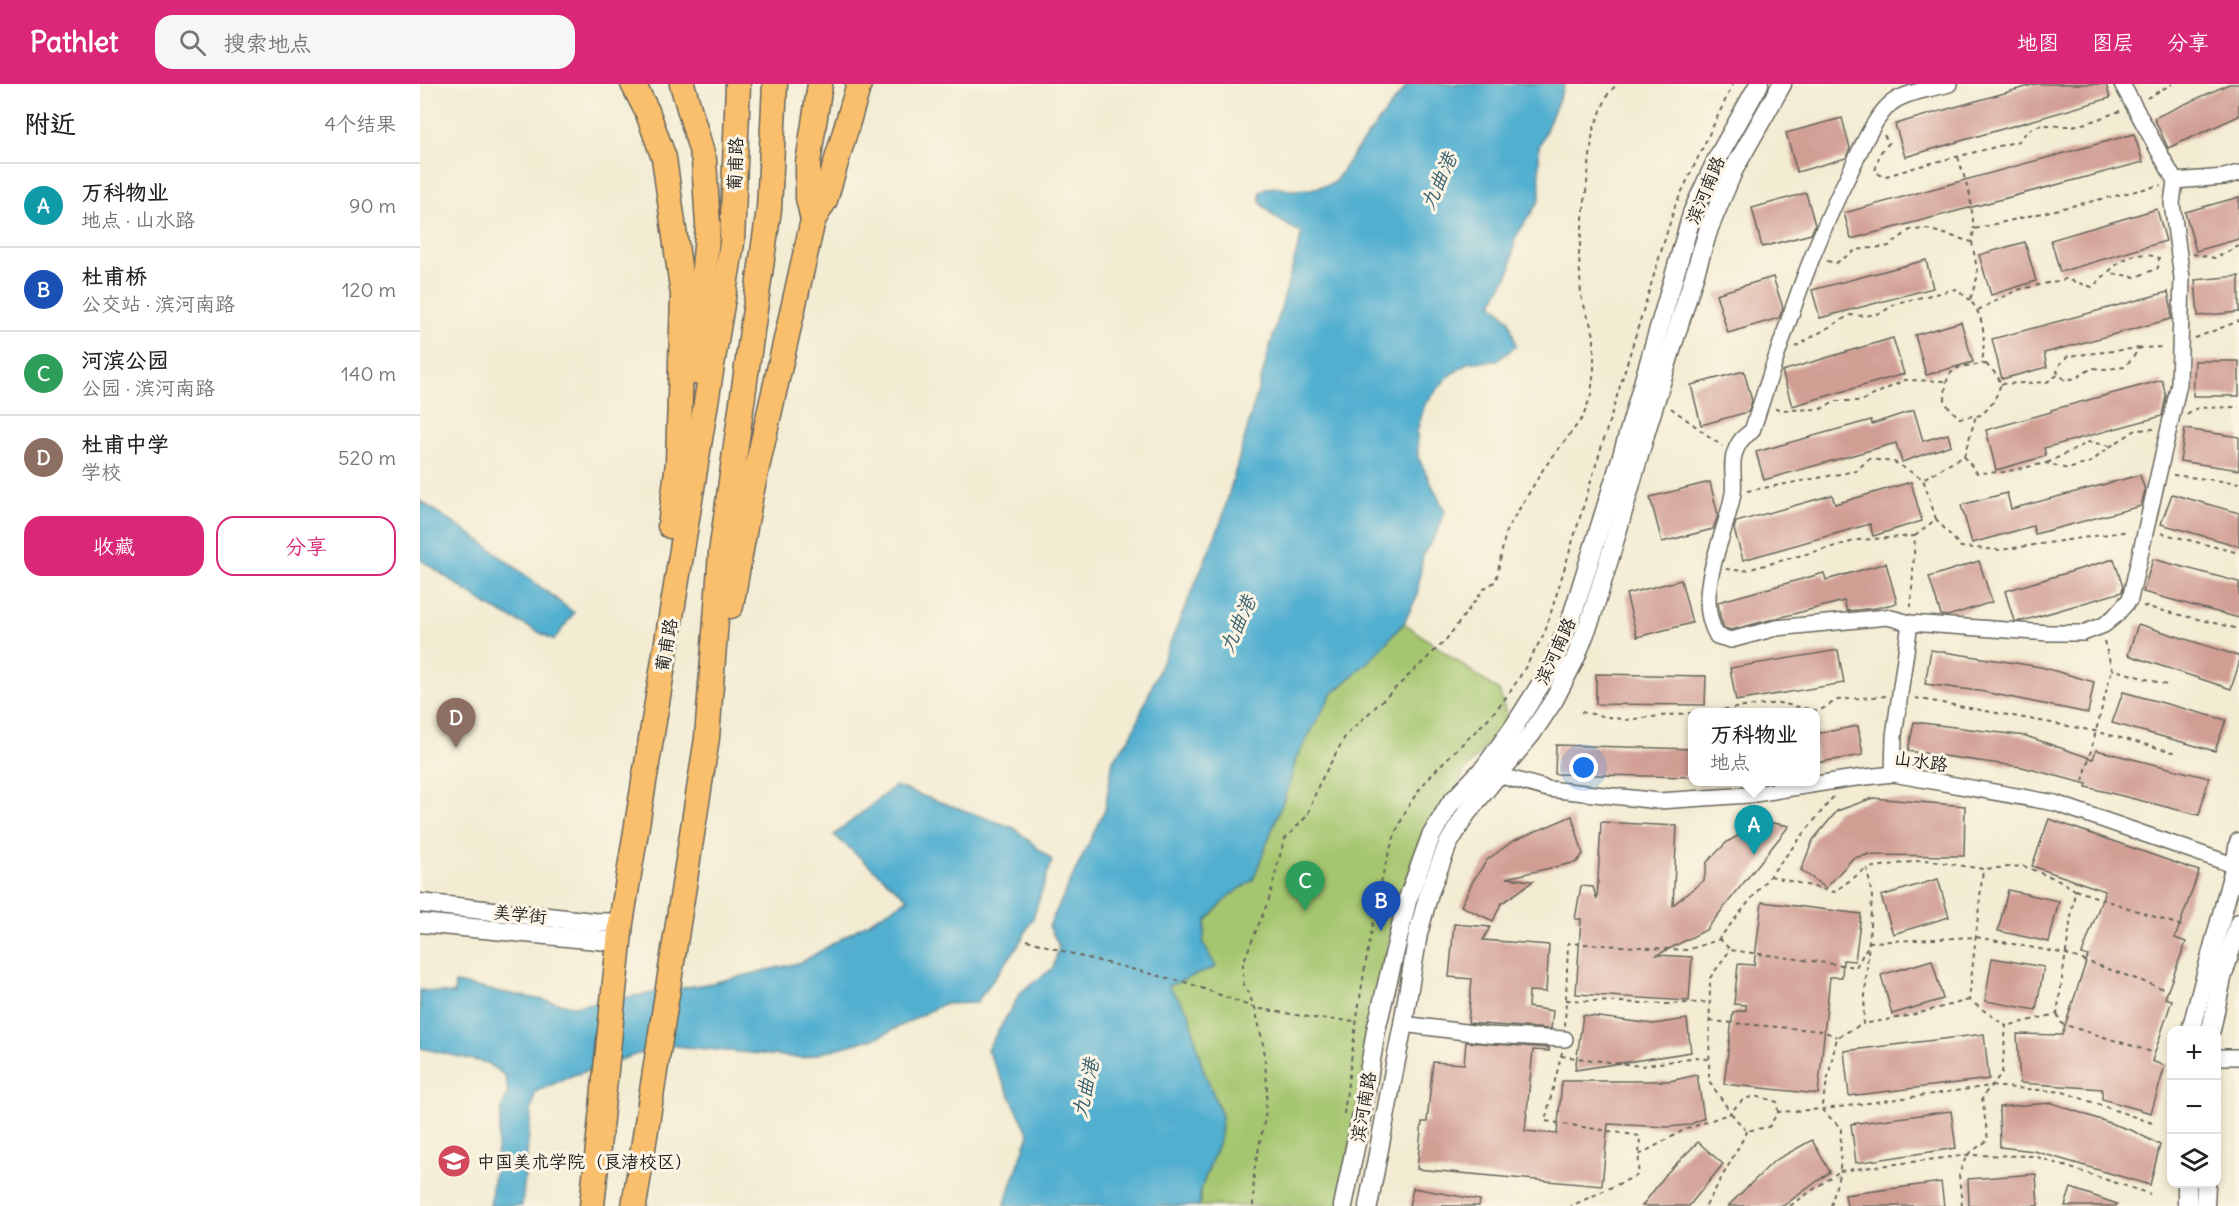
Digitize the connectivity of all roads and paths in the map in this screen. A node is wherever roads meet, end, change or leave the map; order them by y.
1 (633, 84) edge
2 (682, 84) edge
3 (738, 84) edge
4 (775, 84) edge
5 (820, 84) edge
6 (859, 84) edge
7 (1617, 84) edge
8 (1733, 84) edge
9 (1759, 84) edge
10 (1782, 84) edge
11 (1948, 84) edge
12 (2122, 84) edge
13 (2172, 84) edge
14 (2134, 106) junction
15 (1876, 123) junction
16 (1958, 157) junction
17 (2239, 173) edge
18 (2175, 181) junction
19 (813, 220) junction
20 (1974, 229) junction
21 (1972, 242) junction
22 (2239, 246) edge
23 (2178, 250) junction
24 (1811, 258) junction
25 (2110, 273) dead end
26 (1970, 300) junction
27 (1978, 310) junction
28 (2239, 321) edge
29 (2180, 345) junction
30 (2140, 348) junction
31 (1776, 357) junction
32 (1982, 364) junction
33 (2059, 374) junction
34 (1945, 381) junction
35 (2001, 384) junction
36 (1656, 396) junction
37 (1760, 407) junction
38 (2239, 407) edge
39 (1976, 416) junction
40 (2182, 418) dead end
41 (2156, 428) dead end
42 (2111, 446) junction
43 (1733, 455) junction
44 (1964, 456) junction
45 (678, 463) junction
46 (2046, 463) junction
47 (2158, 473) junction
48 (1923, 479) junction
49 (2239, 483) edge
50 (1733, 494) junction
51 (1936, 519) junction
52 (2146, 529) junction
53 (1915, 536) junction
54 (2239, 553) edge
55 (1714, 567) junction
56 (2127, 602) junction
57 (1910, 623) junction
58 (2100, 627) junction
59 (2239, 629) edge
60 (2112, 669) junction
61 (2170, 686) dead end
62 (1899, 695) junction
63 (1734, 708) edge
64 (1804, 708) edge
65 (1820, 710) edge
66 (1581, 712) dead end
67 (1688, 713) edge
68 (2095, 731) junction
69 (707, 738) junction
70 (2176, 753) dead end
71 (1492, 771) junction
72 (1893, 774) junction
73 (1848, 779) junction
74 (2082, 781) dead end
75 (1820, 784) edge
76 (1805, 786) edge
77 (633, 837) junction
78 (2239, 842) edge
79 (2237, 866) edge
80 (1867, 868) junction
81 (1983, 869) junction
82 (1770, 876) junction
83 (2075, 890) junction
84 (420, 903) edge
85 (420, 923) edge
86 (2239, 923) edge
87 (2182, 926) dead end
88 (619, 933) junction
89 (1976, 938) junction
90 (1719, 939) junction
91 (1027, 940) dead end
92 (1870, 942) junction
93 (1732, 951) junction
94 (2066, 954) junction
95 (2167, 990) dead end
96 (1566, 1000) junction
97 (1969, 1000) junction
98 (1710, 1002) junction
99 (1255, 1008) junction
100 (2057, 1014) junction
101 (1356, 1021) junction
102 (1710, 1021) junction
103 (1403, 1024) junction
104 (1863, 1024) junction
105 (2006, 1026) junction
106 (2192, 1026) edge
107 (2212, 1026) edge
108 (1376, 1030) junction
109 (1837, 1037) junction
110 (1565, 1039) junction
111 (2152, 1052) dead end
112 (1561, 1056) junction
113 (2221, 1057) edge
114 (2239, 1057) edge
115 (1710, 1060) junction
116 (1991, 1086) junction
117 (1821, 1109) junction
118 (1778, 1112) junction
119 (1731, 1113) junction
120 (1343, 1120) dead end
121 (2152, 1122) dead end
122 (1748, 1130) junction
123 (1639, 1155) junction
124 (1967, 1155) junction
125 (1840, 1171) junction
126 (2187, 1188) edge
127 (2206, 1188) edge
128 (2150, 1194) dead end
129 (592, 1206) edge
130 (634, 1206) edge
131 (1254, 1206) edge
132 (1343, 1206) edge
133 (1368, 1206) edge
134 (1571, 1206) edge
135 (1706, 1206) edge
136 (1790, 1206) edge
137 (1831, 1206) edge
138 (1962, 1206) edge
139 (2187, 1206) edge
140 (2205, 1206) edge

1 - 45 main road
2 - 45 main road
3 - 77 main road, 葡甫路
4 - 69 main road, 葡甫路
5 - 19 main road
6 - 19 main road
7 - 99 path
8 - 101 path
9 - 71 street, 滨河南路
10 - 36 street
11 - 15 street
12 - 14 street
13 - 14 path
14 - 16 path
14 - 18 street
15 - 16 path
15 - 24 street
16 - 20 path
17 - 18 street
18 - 20 path
18 - 23 street
19 - 69 main road
20 - 21 path
21 - 24 path
21 - 26 path
22 - 23 path
23 - 29 street
24 - 31 street
25 - 27 path
26 - 27 path
26 - 31 path
27 - 32 path
28 - 29 path
29 - 30 path
29 - 47 street
30 - 33 path
30 - 33 path
31 - 37 street
32 - 34 path
32 - 35 path
33 - 35 path
34 - 37 path
34 - 39 path
35 - 39 path
36 - 43 path
36 - 71 street
37 - 43 street
38 - 40 path
39 - 44 path
41 - 42 path
42 - 46 path
42 - 46 path
43 - 50 street
44 - 46 path
44 - 48 path
45 - 77 main road
47 - 49 path
47 - 52 street
48 - 50 path
48 - 51 path
50 - 55 street
51 - 52 path
51 - 53 path
52 - 54 path
52 - 56 street
53 - 55 path
53 - 57 path
55 - 57 street
56 - 58 street
56 - 59 path
57 - 58 street
57 - 62 street
58 - 60 path
60 - 61 path
60 - 68 path
62 - 65 path
62 - 68 path
62 - 72 street
63 - 64 path
66 - 67 path
68 - 70 path
68 - 74 path
69 - 130 main road, 葡甫路
71 - 76 street, 山水路
71 - 103 street
71 - 108 street, 滨河南路
72 - 73 street, 山水路
72 - 79 street, 山水路
73 - 75 street, 山水路
73 - 82 path
77 - 88 main road, 葡甫路
78 - 79 street
79 - 106 street
80 - 81 path
80 - 82 path
80 - 92 path
81 - 83 path
81 - 89 path
82 - 90 path
83 - 87 path
83 - 94 path
84 - 88 street, 美学街
85 - 88 street, 美学街
86 - 107 street
88 - 129 main road, 葡甫路
89 - 92 path
89 - 94 path
89 - 97 path
90 - 93 path
90 - 96 path
91 - 99 path
92 - 93 path
92 - 104 path
93 - 98 path
94 - 95 path
94 - 100 path
96 - 98 path
96 - 110 path
97 - 104 path
97 - 105 path
98 - 102 path
99 - 101 path
99 - 131 path
100 - 105 path
100 - 111 path
101 - 108 path
101 - 120 path
102 - 109 path
102 - 115 path
103 - 110 street
103 - 133 street
104 - 109 path
105 - 116 path
108 - 132 street, 滨河南路
109 - 117 path
110 - 112 path
112 - 115 path
112 - 123 path
113 - 114 street
115 - 119 path
116 - 117 path
116 - 121 path
116 - 124 path
117 - 118 path
117 - 125 path
118 - 119 path
118 - 122 path
119 - 122 path
119 - 123 path
122 - 135 path
123 - 134 path
124 - 125 path
124 - 128 path
124 - 138 path
125 - 136 path
125 - 137 path
126 - 139 street
127 - 140 street

